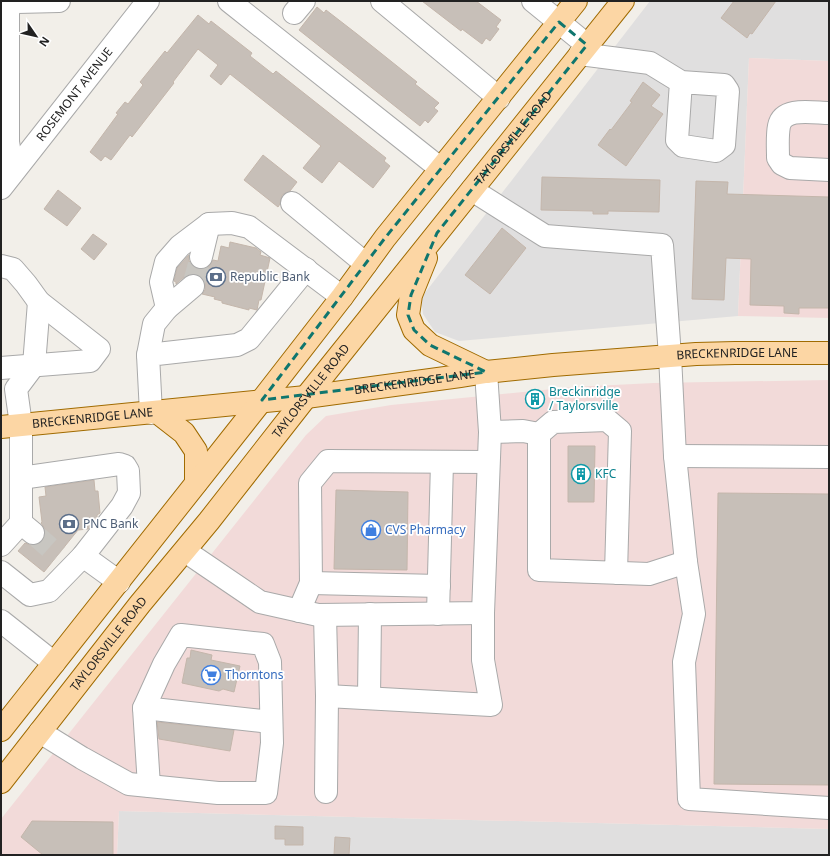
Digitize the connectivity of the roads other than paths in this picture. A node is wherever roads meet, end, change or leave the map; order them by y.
1 (59, 1) edge
2 (148, 1) edge
3 (229, 1) edge
4 (382, 1) edge
5 (533, 1) edge
6 (576, 1) edge
7 (623, 1) edge
8 (559, 22) junction
9 (584, 50) junction
10 (681, 82) dead end
11 (499, 98) junction
12 (829, 113) edge
13 (441, 169) junction
14 (829, 170) edge
15 (7, 180) edge
16 (472, 190) junction
17 (292, 203) dead end
18 (209, 224) junction
19 (437, 233) junction
20 (201, 257) tunnel mouth
21 (366, 264) junction
22 (1, 266) edge
23 (306, 269) junction
24 (193, 286) tunnel mouth
25 (342, 297) junction
26 (39, 302) junction
27 (167, 308) junction
28 (829, 353) edge
29 (148, 355) junction
30 (670, 356) junction
31 (34, 365) junction
32 (1, 368) edge
33 (486, 372) junction
34 (9, 385) edge
35 (306, 397) junction
36 (262, 400) junction
37 (154, 413) junction
38 (11, 426) edge
39 (490, 432) junction
40 (539, 434) junction
41 (674, 456) junction
42 (829, 457) edge
43 (442, 462) junction
44 (488, 462) junction
45 (21, 478) junction
46 (196, 483) junction
47 (1, 545) edge
48 (185, 550) junction
49 (71, 559) junction
50 (686, 562) junction
51 (1, 572) edge
52 (616, 573) junction
53 (118, 582) junction
54 (311, 583) junction
55 (439, 586) junction
56 (299, 611) junction
57 (483, 613) junction
58 (370, 614) junction
59 (438, 614) junction
60 (325, 615) junction
61 (1, 621) edge
62 (54, 664) junction
63 (327, 696) junction
64 (369, 698) junction
65 (144, 708) junction
66 (271, 722) junction
67 (1, 730) edge
68 (40, 732) junction
69 (1, 782) edge
70 (149, 786) junction
71 (326, 792) dead end
72 (829, 808) edge

1 - 15 street
2 - 15 street, ROSEMONT AVENUE
3 - 13 street
4 - 11 street
5 - 8 street
6 - 8 main road
7 - 9 main road, TAYLORSVILLE ROAD
8 - 9 street
8 - 11 main road
9 - 10 street
9 - 16 main road, TAYLORSVILLE ROAD
11 - 13 main road
12 - 14 street
13 - 21 main road
16 - 19 main road, TAYLORSVILLE ROAD
16 - 30 street
17 - 21 street
18 - 20 street
18 - 23 street
18 - 27 street
19 - 33 main road
19 - 35 main road, TAYLORSVILLE ROAD
21 - 25 main road
22 - 26 street
23 - 25 street
23 - 29 street
24 - 27 street
25 - 36 main road
26 - 31 street
26 - 31 street
27 - 29 street
28 - 30 main road, BRECKENRIDGE LANE
29 - 37 street
30 - 33 main road, BRECKENRIDGE LANE
30 - 41 street
31 - 32 street
31 - 34 street
33 - 35 main road, BRECKENRIDGE LANE
33 - 39 street
34 - 38 street
35 - 36 main road, BRECKENRIDGE LANE
35 - 48 main road, TAYLORSVILLE ROAD
36 - 37 main road, BRECKENRIDGE LANE
36 - 46 main road
37 - 38 main road, BRECKENRIDGE LANE
37 - 46 main road
38 - 45 street
39 - 40 street
39 - 44 street
40 - 52 street
40 - 52 street
41 - 42 street
41 - 50 street
43 - 44 street
43 - 54 street
43 - 55 street
44 - 57 street
45 - 47 street
45 - 49 street
46 - 53 main road
48 - 56 street
48 - 68 main road, TAYLORSVILLE ROAD
49 - 51 street
49 - 53 street
50 - 52 street
50 - 72 street
53 - 62 main road
54 - 55 street
54 - 56 street
55 - 59 street
56 - 60 street
57 - 59 street
57 - 64 street
58 - 59 street
58 - 60 street
58 - 64 street
60 - 63 street
61 - 62 street
62 - 67 main road
63 - 64 street
63 - 71 street
65 - 66 street
65 - 66 street
65 - 70 street
66 - 70 street
68 - 69 main road, TAYLORSVILLE ROAD
68 - 70 street

